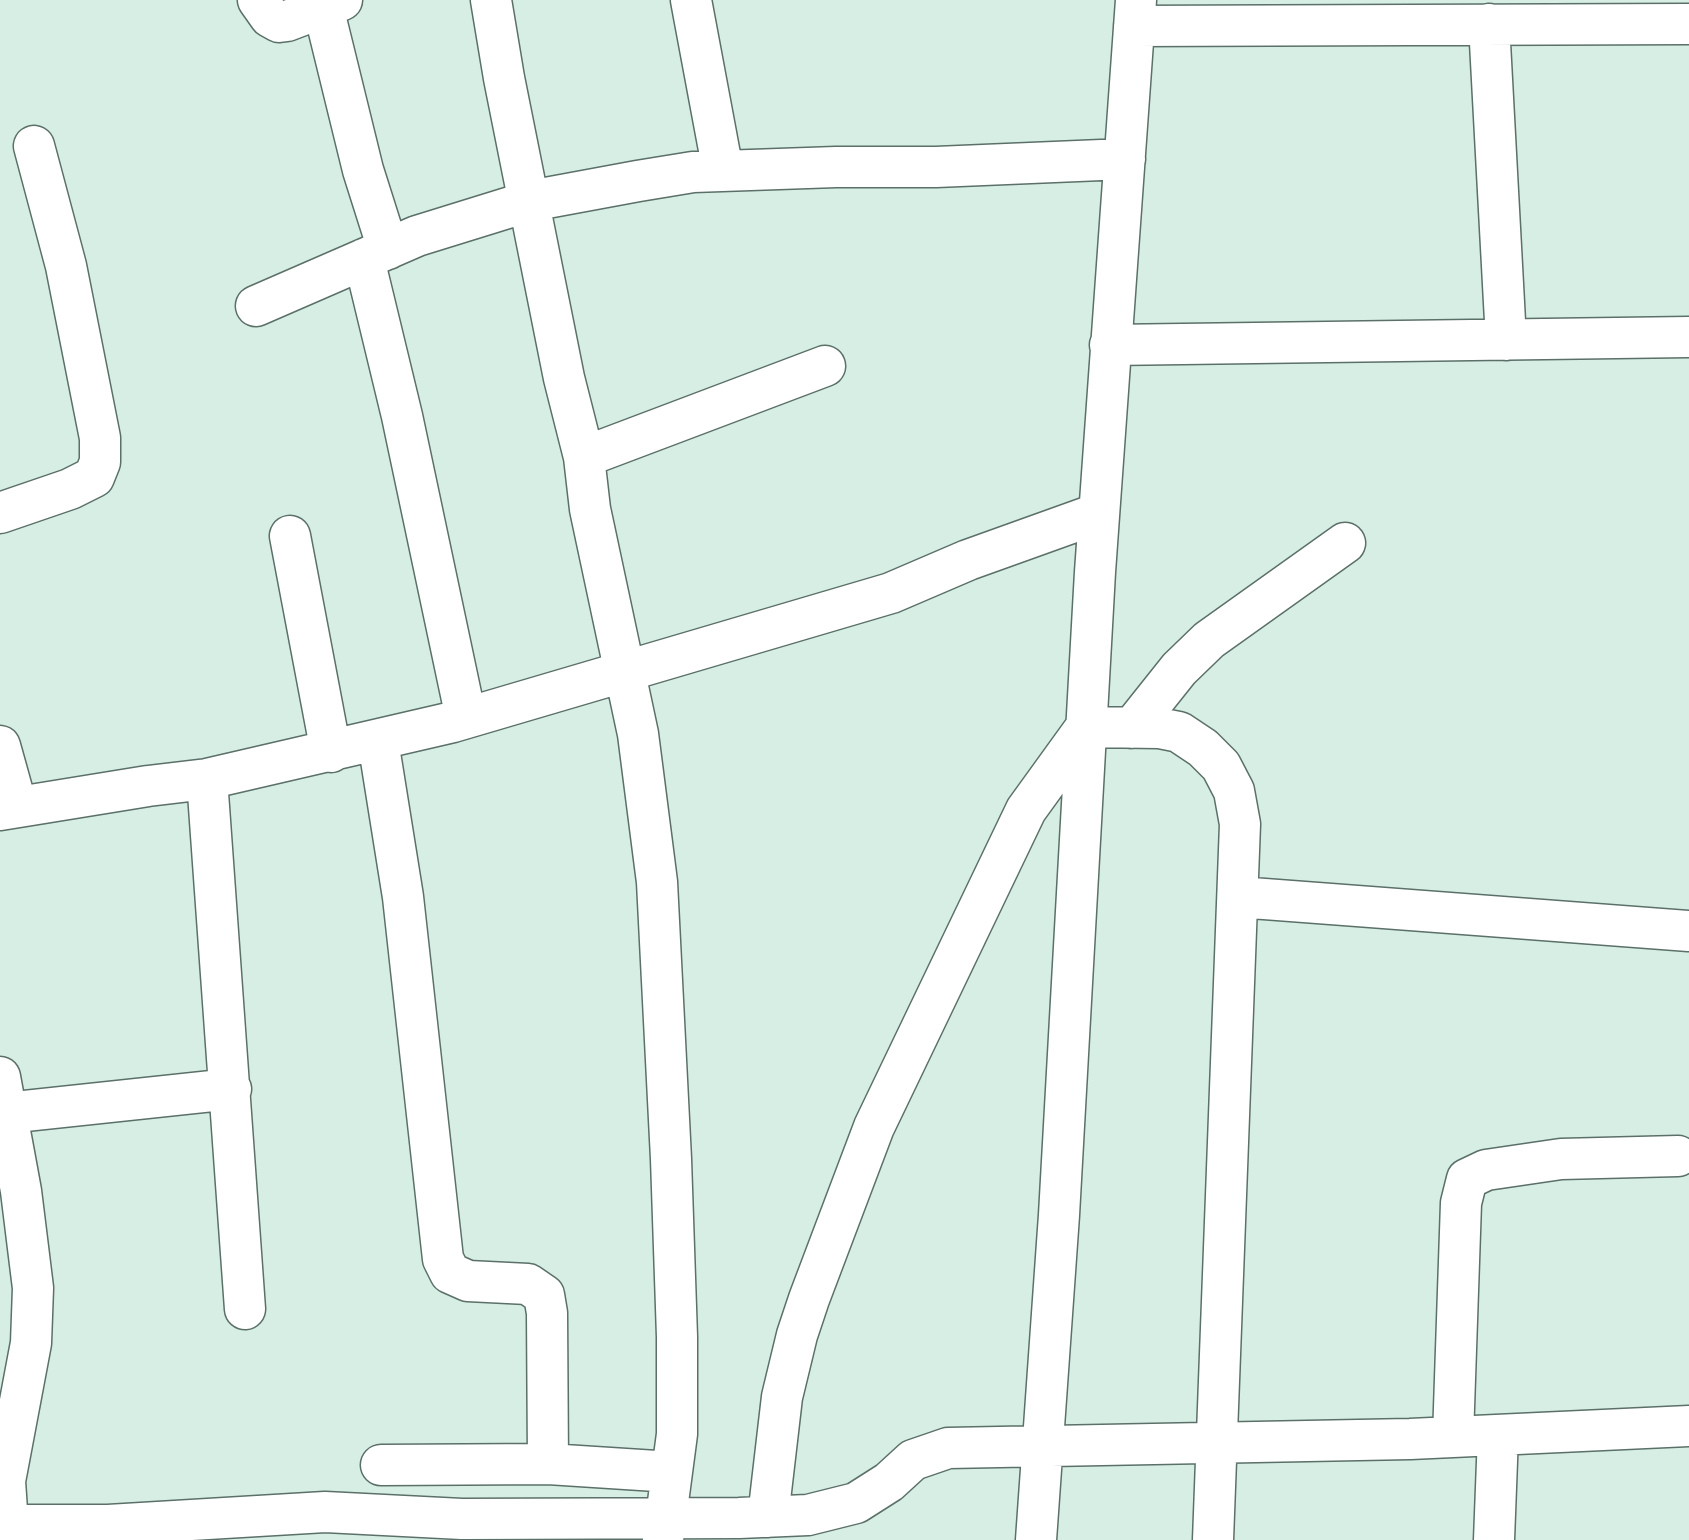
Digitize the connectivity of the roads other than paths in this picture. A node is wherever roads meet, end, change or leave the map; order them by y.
1 (258, 0) edge
2 (491, 0) edge
3 (691, 0) edge
4 (333, 4) edge
5 (1135, 13) edge
6 (1489, 24) junction
7 (1689, 24) edge
8 (34, 146) dead end
9 (1125, 159) junction
10 (723, 171) junction
11 (530, 201) junction
12 (376, 254) junction
13 (256, 306) dead end
14 (1689, 337) edge
15 (1506, 340) junction
16 (1110, 345) junction
17 (825, 366) dead end
18 (584, 457) junction
19 (0, 513) edge
20 (1099, 513) junction
21 (290, 536) dead end
22 (1345, 543) dead end
23 (624, 672) junction
24 (466, 718) junction
25 (1086, 727) junction
26 (1132, 728) junction
27 (378, 741) junction
28 (0, 746) edge
29 (331, 752) junction
30 (207, 779) junction
31 (8, 809) edge
32 (1238, 897) junction
33 (1689, 931) edge
34 (231, 1089) junction
35 (3, 1095) edge
36 (1678, 1156) dead end
37 (245, 1309) dead end
38 (1689, 1426) edge
39 (1498, 1435) junction
40 (1453, 1437) junction
41 (1215, 1442) junction
42 (1043, 1444) junction
43 (548, 1464) junction
44 (381, 1465) dead end
45 (672, 1472) junction
46 (768, 1517) junction
47 (664, 1528) edge
48 (6, 1530) edge
49 (1036, 1540) edge
50 (1213, 1540) edge
51 (1494, 1540) edge

1 - 4 street
2 - 11 street
3 - 10 street
4 - 12 street
5 - 6 street
5 - 9 street
6 - 7 street
6 - 15 street
8 - 19 street
9 - 10 street
9 - 16 street
10 - 11 street
11 - 12 street
11 - 18 street
12 - 13 street
12 - 24 street
14 - 15 street
15 - 16 street
16 - 20 street
17 - 18 street
18 - 23 street
20 - 23 street
20 - 25 street
21 - 29 street
22 - 26 street
23 - 24 street
23 - 45 street
24 - 27 street
25 - 26 street
25 - 42 street
25 - 46 street
26 - 32 street
27 - 29 street
27 - 43 street
28 - 31 street
29 - 30 street
30 - 31 street
30 - 34 street
32 - 33 street
32 - 41 street
34 - 35 street
34 - 37 street
35 - 48 street
36 - 40 street
38 - 39 street
39 - 40 street
39 - 51 street
40 - 41 street
41 - 42 street
41 - 50 street
42 - 46 street
42 - 49 street
43 - 44 street
43 - 45 street
45 - 47 street
46 - 47 street
47 - 48 street

